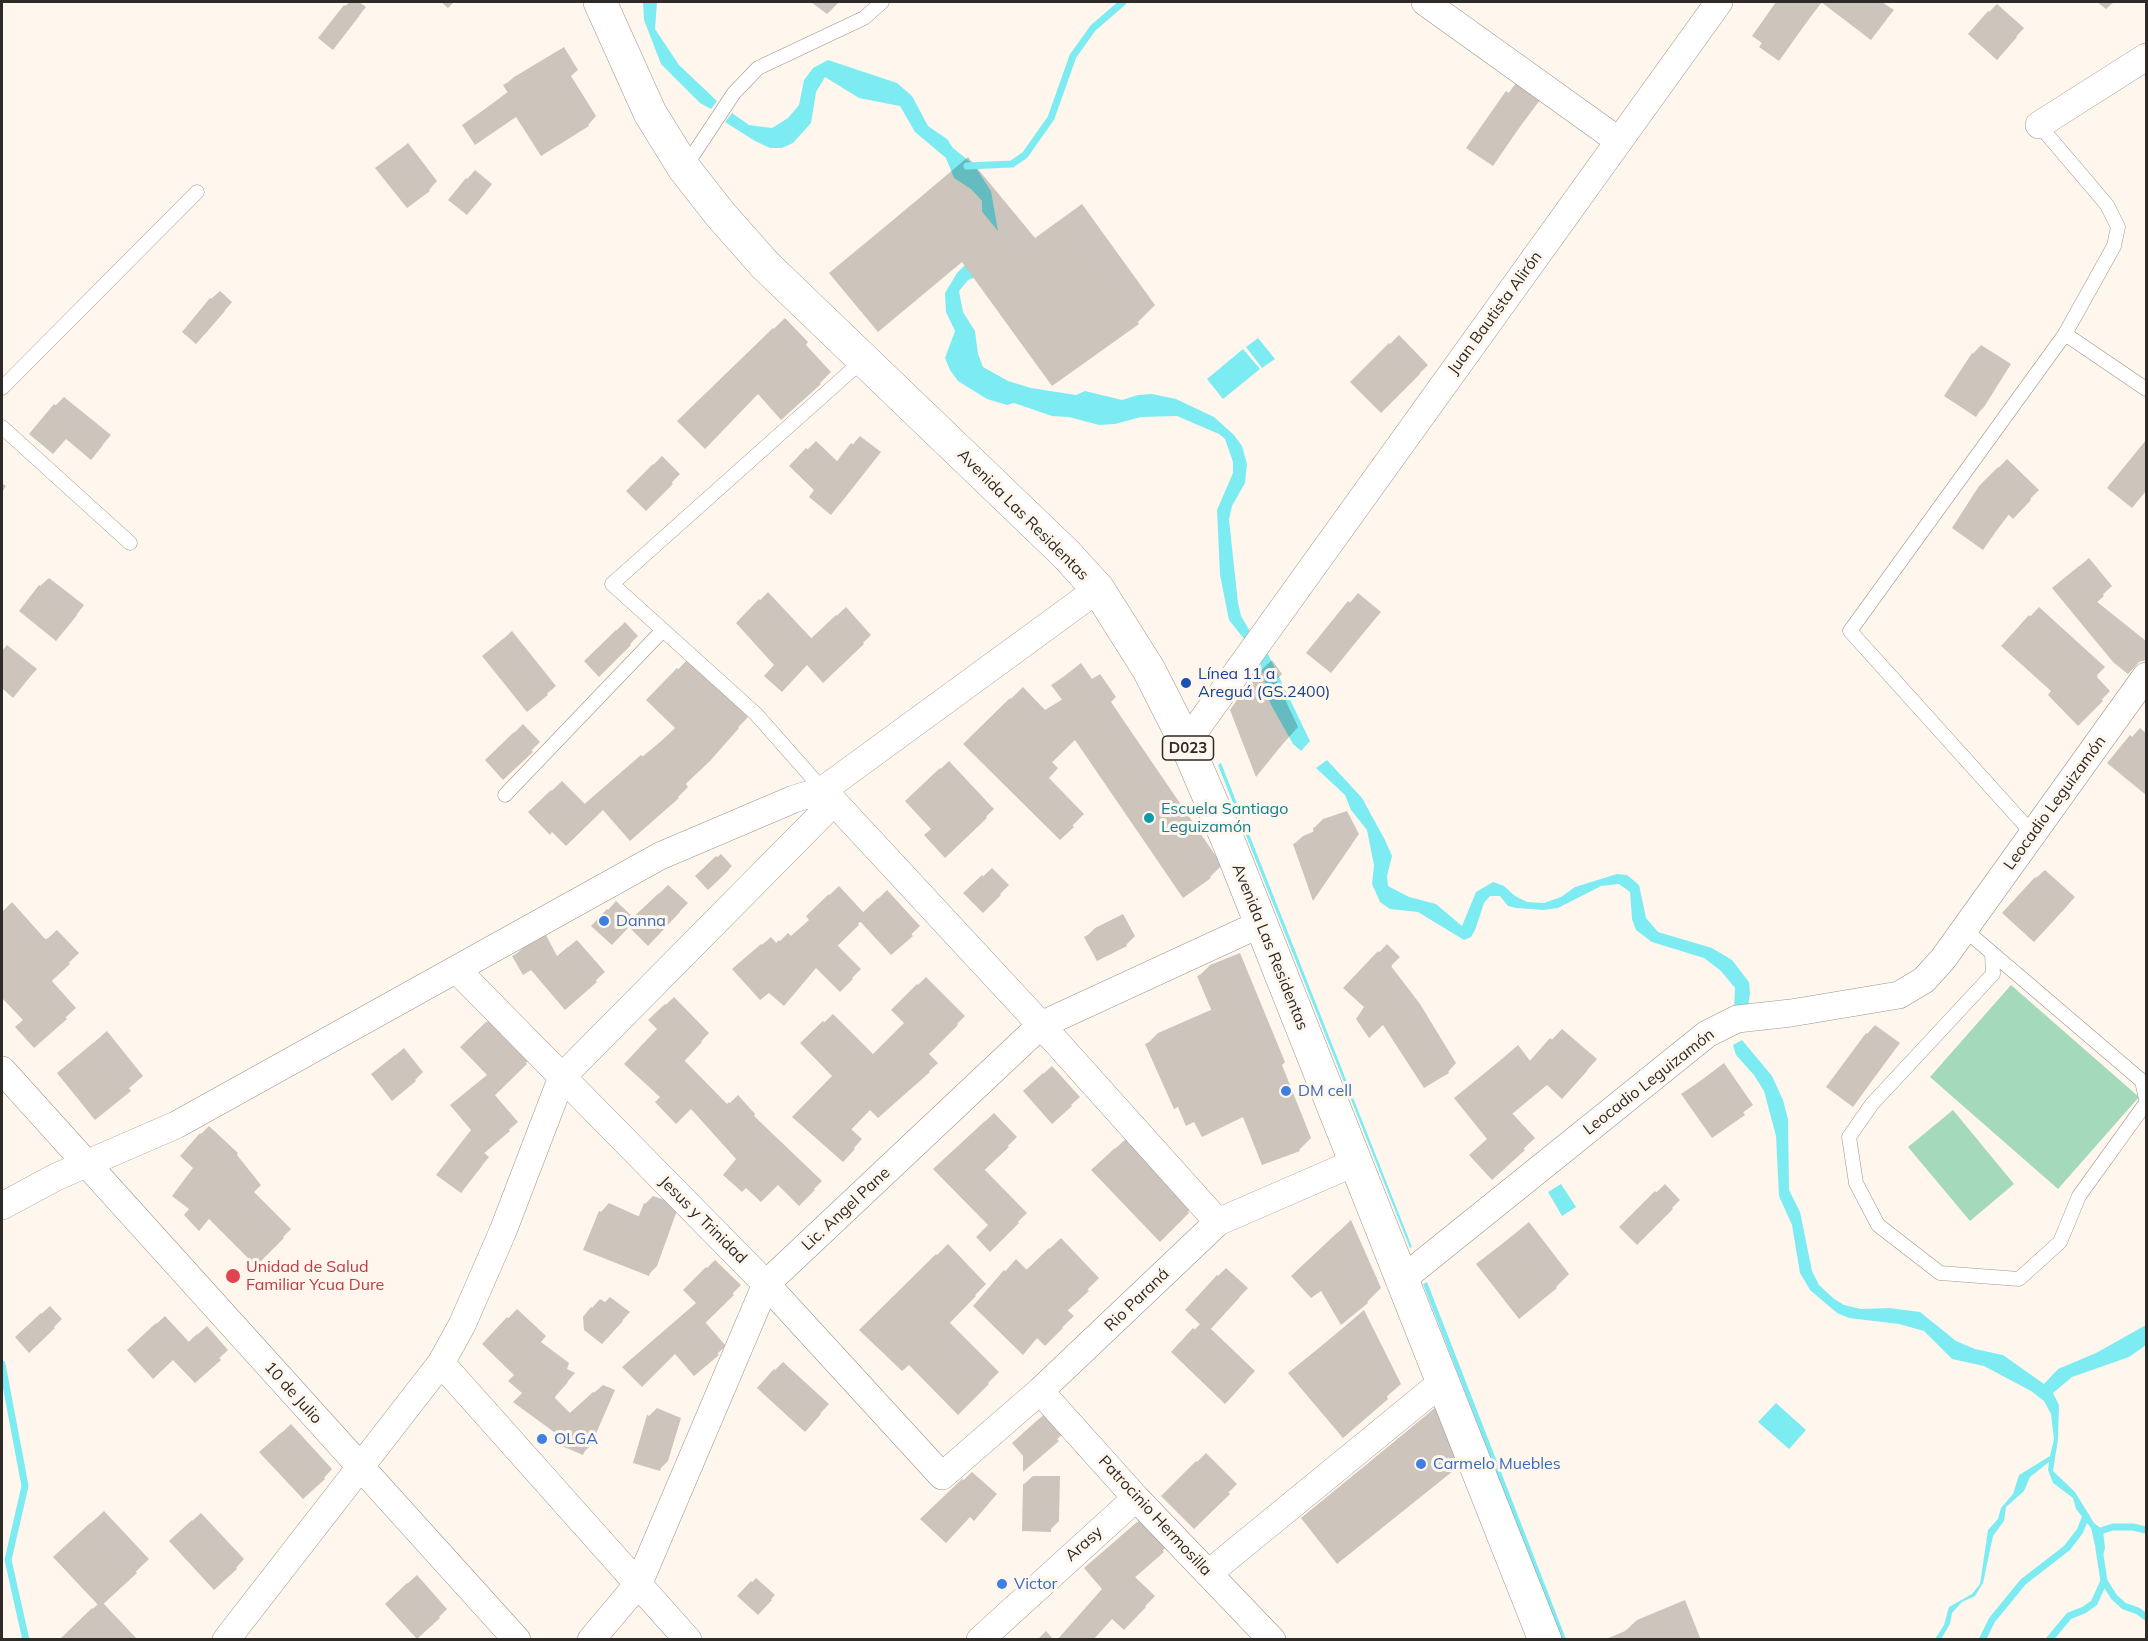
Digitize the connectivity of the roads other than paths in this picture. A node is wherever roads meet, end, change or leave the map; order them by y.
1 (600, 2) edge
2 (882, 2) edge
3 (1426, 2) edge
4 (1719, 2) edge
5 (2146, 57) edge
6 (2039, 124) joint
7 (1619, 141) junction
8 (684, 168) junction
9 (196, 192) dead end
10 (2065, 334) junction
11 (863, 360) junction
12 (2, 388) edge
13 (2146, 389) edge
14 (2, 427) edge
15 (130, 543) dead end
16 (1098, 589) junction
17 (663, 630) junction
18 (2146, 676) edge
19 (1186, 743) junction
20 (505, 795) dead end
21 (828, 796) junction
22 (2033, 834) junction
23 (1260, 924) junction
24 (1964, 929) junction
25 (1992, 953) junction
26 (457, 969) junction
27 (1041, 1025) junction
28 (2, 1070) edge
29 (562, 1077) junction
30 (2146, 1101) edge
31 (78, 1156) junction
32 (1356, 1162) junction
33 (2, 1206) edge
34 (1218, 1222) junction
35 (1400, 1281) junction
36 (766, 1284) junction
37 (441, 1363) junction
38 (1441, 1383) junction
39 (1040, 1392) junction
40 (361, 1466) junction
41 (942, 1476) joint
42 (1136, 1498) junction
43 (1209, 1573) junction
44 (639, 1583) junction
45 (226, 1640) edge
46 (517, 1640) edge
47 (591, 1640) edge
48 (688, 1640) edge
49 (980, 1640) edge
50 (1272, 1640) edge
51 (1545, 1640) edge

1 - 8 main road, Avenida Las Residentas / D023
2 - 8 lane
3 - 7 street
4 - 7 street, Juan Bautista Alirón
5 - 6 street
6 - 10 lane
7 - 19 street, Juan Bautista Alirón
8 - 11 main road, Avenida Las Residentas / D023
9 - 12 lane
10 - 13 lane
10 - 22 lane
11 - 16 main road, Avenida Las Residentas / D023
11 - 17 lane
14 - 15 lane
16 - 19 main road, Avenida Las Residentas / D023
16 - 21 street
17 - 20 lane
17 - 21 lane
18 - 22 street, Leocadio Leguizamón
19 - 23 main road, Avenida Las Residentas / D023
21 - 26 street
21 - 27 street
21 - 29 street
22 - 24 street, Leocadio Leguizamón
23 - 27 street, Lic. Angel Pane
23 - 32 main road, Avenida Las Residentas / D023
24 - 25 lane
24 - 35 street, Leocadio Leguizamón
25 - 30 lane
25 - 30 lane
26 - 29 street, Jesus y Trinidad
26 - 31 street
27 - 34 street
27 - 36 street, Lic. Angel Pane
28 - 31 street, 10 de Julio
29 - 36 street, Jesus y Trinidad
29 - 37 street
31 - 33 street
31 - 40 street, 10 de Julio
32 - 34 street, Rio Paraná
32 - 35 main road, Avenida Las Residentas / D023
34 - 39 street, Rio Paraná
35 - 38 main road, Avenida Las Residentas / D023
36 - 41 street, Jesus y Trinidad
36 - 44 street, Lic. Angel Pane
37 - 40 street
37 - 44 street
38 - 43 street
38 - 51 main road, Avenida Las Residentas / D023
39 - 41 street, Rio Paraná
39 - 42 street, Patrocinio Hermosilla
40 - 45 street
40 - 46 street, 10 de Julio
42 - 43 street, Patrocinio Hermosilla
42 - 49 street, Arasy
43 - 50 street, Patrocinio Hermosilla
44 - 47 street, Lic. Angel Pane
44 - 48 street

